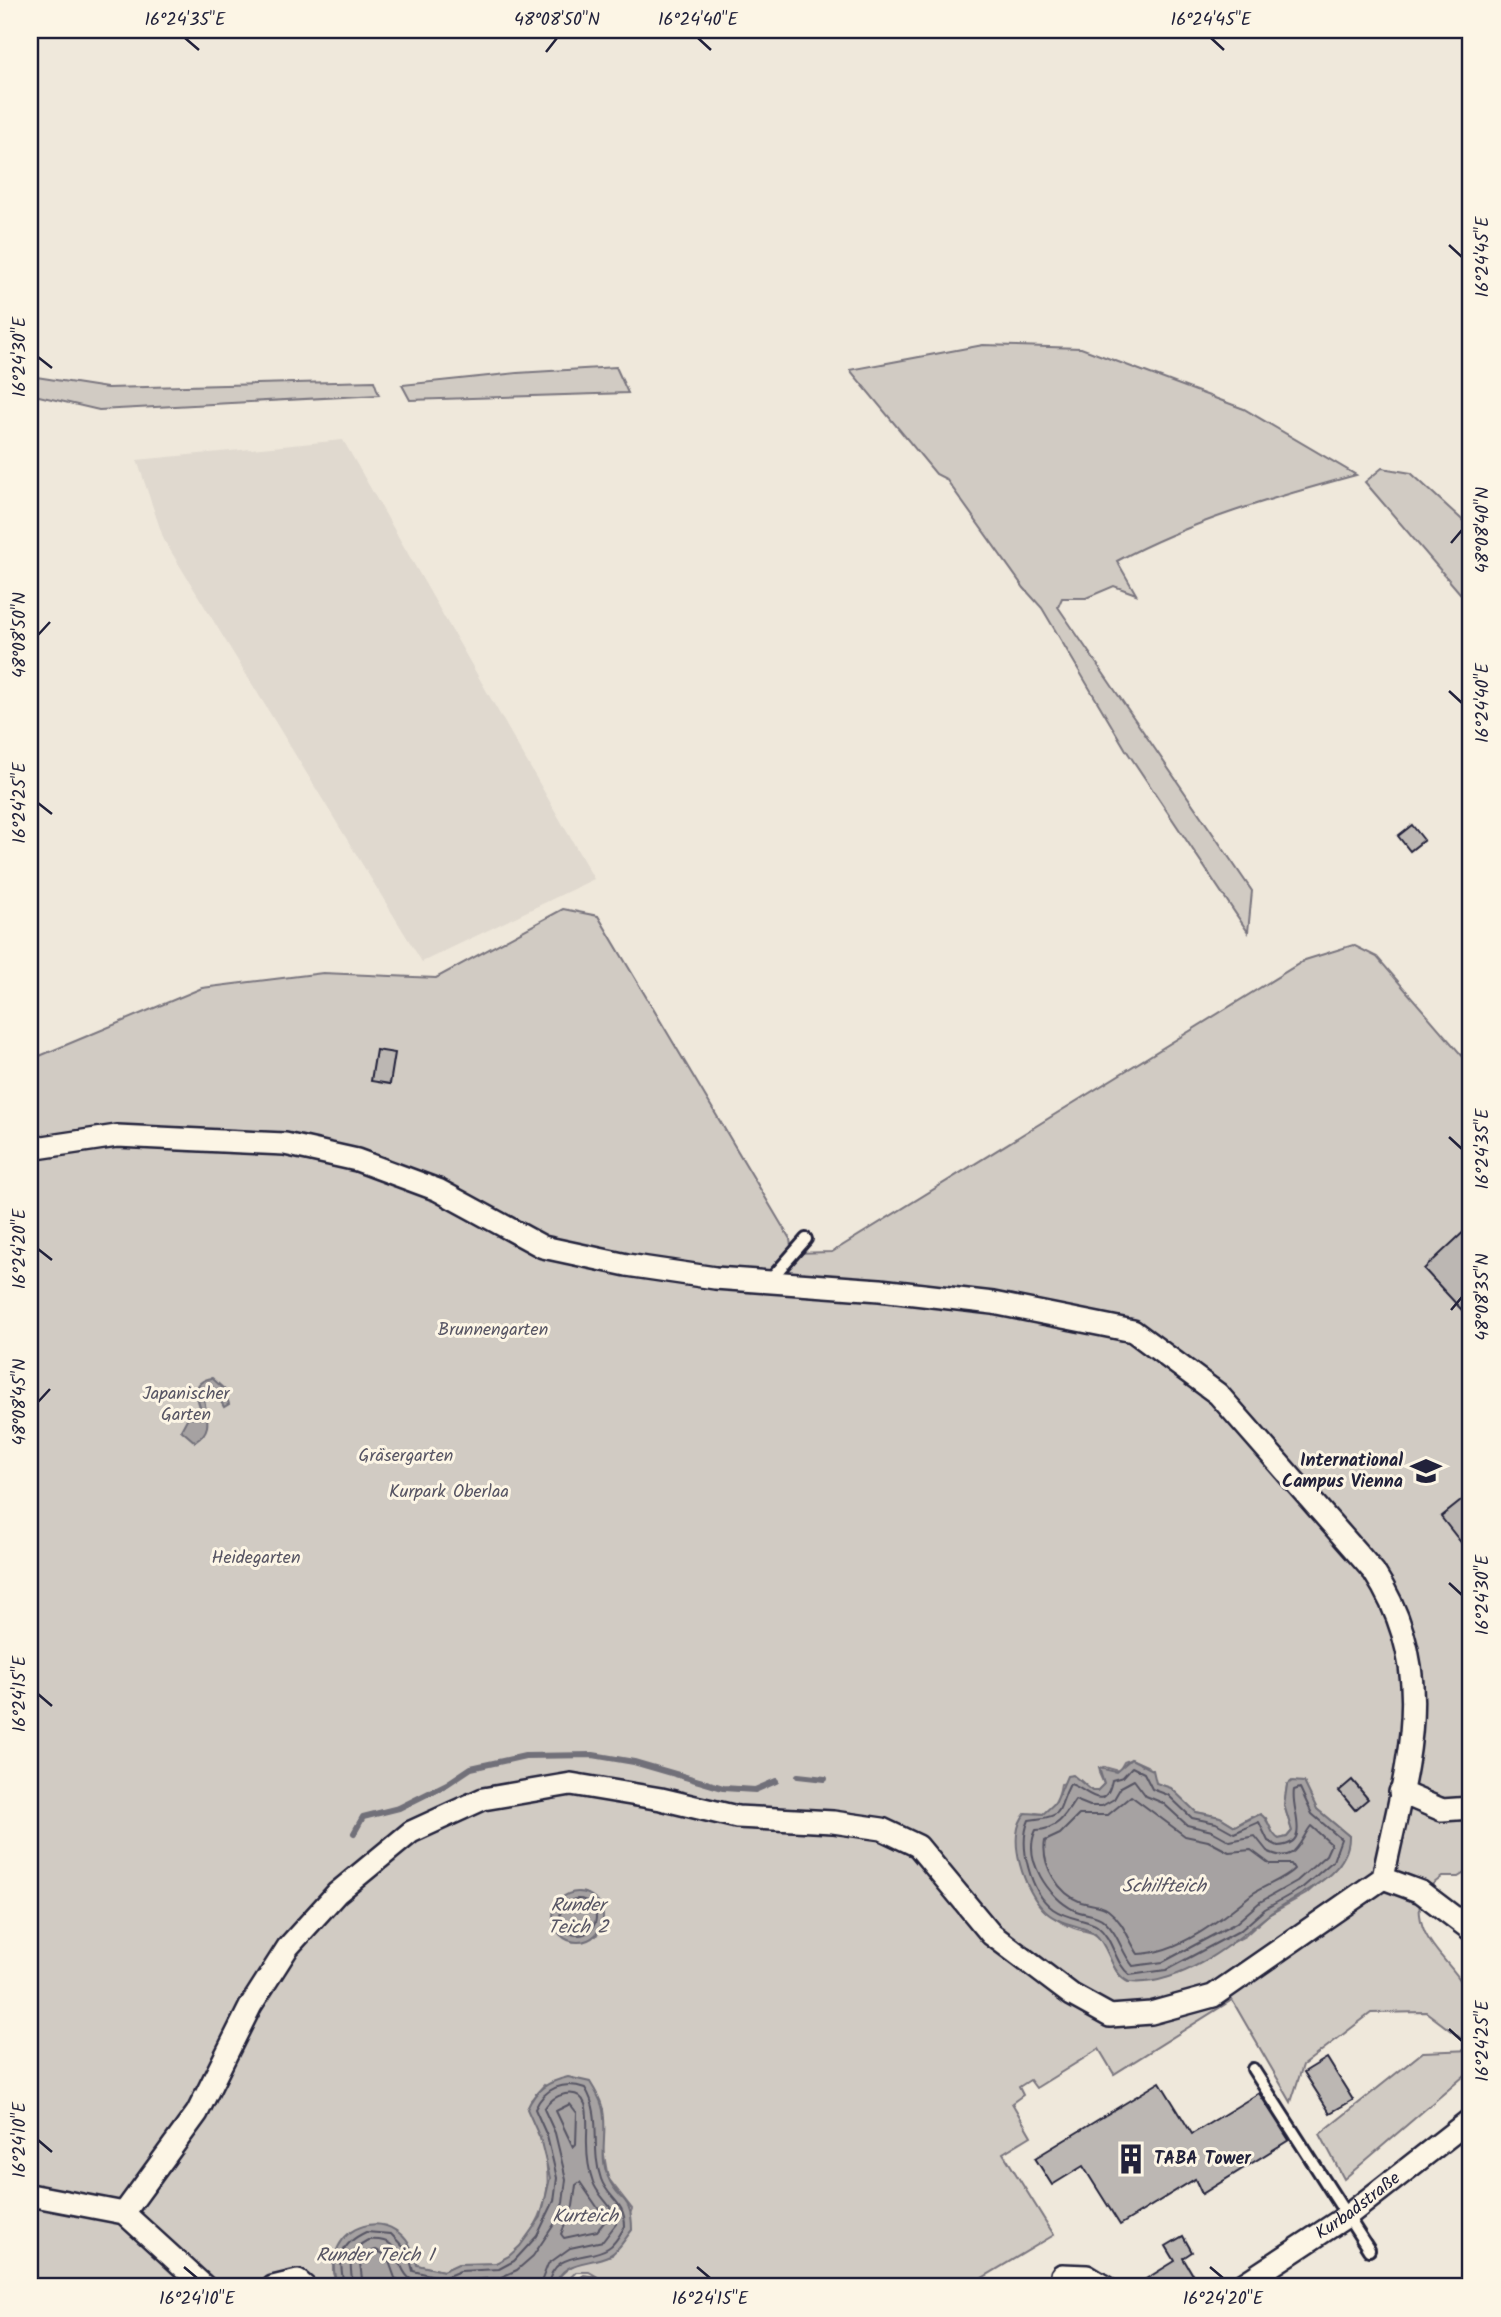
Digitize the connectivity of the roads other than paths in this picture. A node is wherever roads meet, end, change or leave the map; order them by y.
1 (30, 1149) edge
2 (806, 1238) dead end
3 (767, 1283) junction
4 (1400, 1792) junction
5 (1471, 1808) edge
6 (1383, 1878) junction
7 (1471, 1930) edge
8 (1254, 2069) dead end
9 (1471, 2119) edge
10 (30, 2195) edge
11 (124, 2213) junction
12 (1347, 2216) junction
13 (1369, 2250) dead end
14 (1062, 2275) dead end
15 (205, 2287) edge
16 (273, 2287) edge
17 (305, 2287) edge
18 (1105, 2287) edge
19 (1239, 2287) edge

1 - 3 street
2 - 3 lane
3 - 4 street
4 - 5 street
4 - 6 street
6 - 7 street
6 - 11 street
8 - 12 lane
9 - 12 street, Kurbadstraße
10 - 11 street
11 - 15 street
12 - 13 lane
12 - 19 street, Kurbadstraße
14 - 18 street
16 - 17 street

